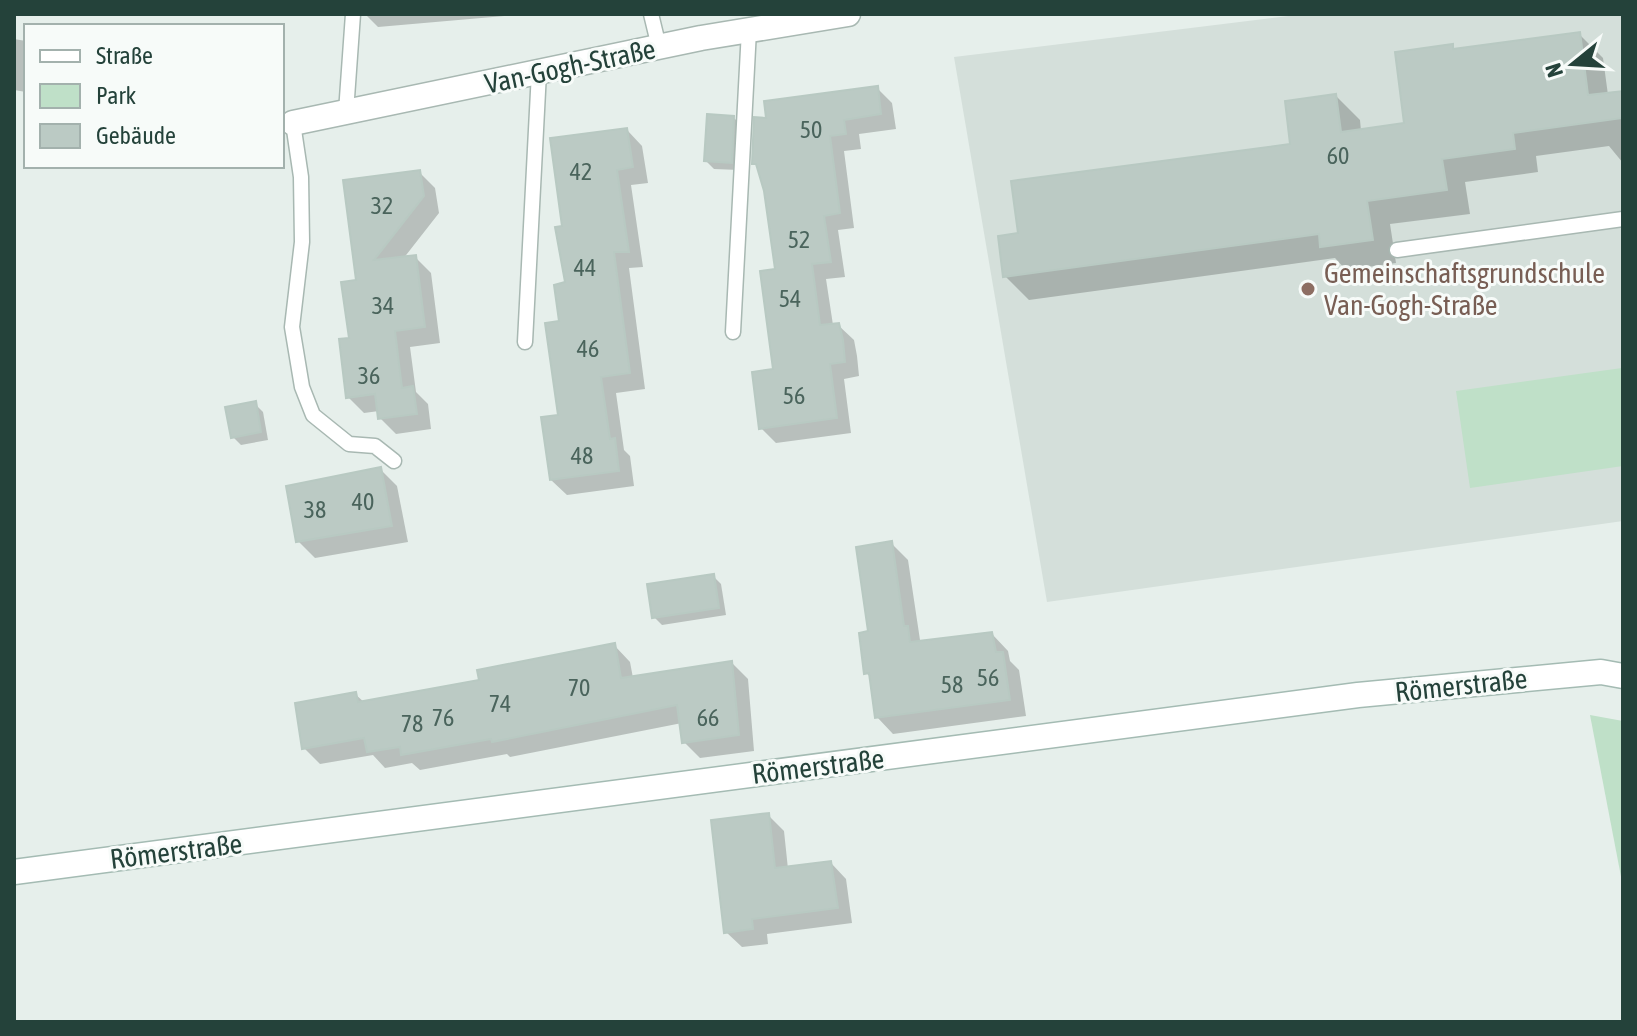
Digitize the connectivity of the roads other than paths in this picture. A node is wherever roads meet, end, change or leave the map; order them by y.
1 (353, 14) edge
2 (651, 14) edge
3 (848, 14) edge
4 (749, 30) junction
5 (659, 47) junction
6 (539, 72) junction
7 (346, 112) junction
8 (293, 123) joint
9 (1623, 219) edge
10 (1397, 250) dead end
11 (733, 332) dead end
12 (525, 342) dead end
13 (394, 461) dead end
14 (1623, 676) edge
15 (14, 872) edge

1 - 7 lane
2 - 5 lane
3 - 4 street, Van-Gogh-Straße
4 - 5 street, Van-Gogh-Straße
4 - 11 lane
5 - 6 street, Van-Gogh-Straße
6 - 7 street, Van-Gogh-Straße
6 - 12 lane
7 - 8 street, Van-Gogh-Straße
8 - 13 lane
9 - 10 lane
14 - 15 street, Römerstraße

